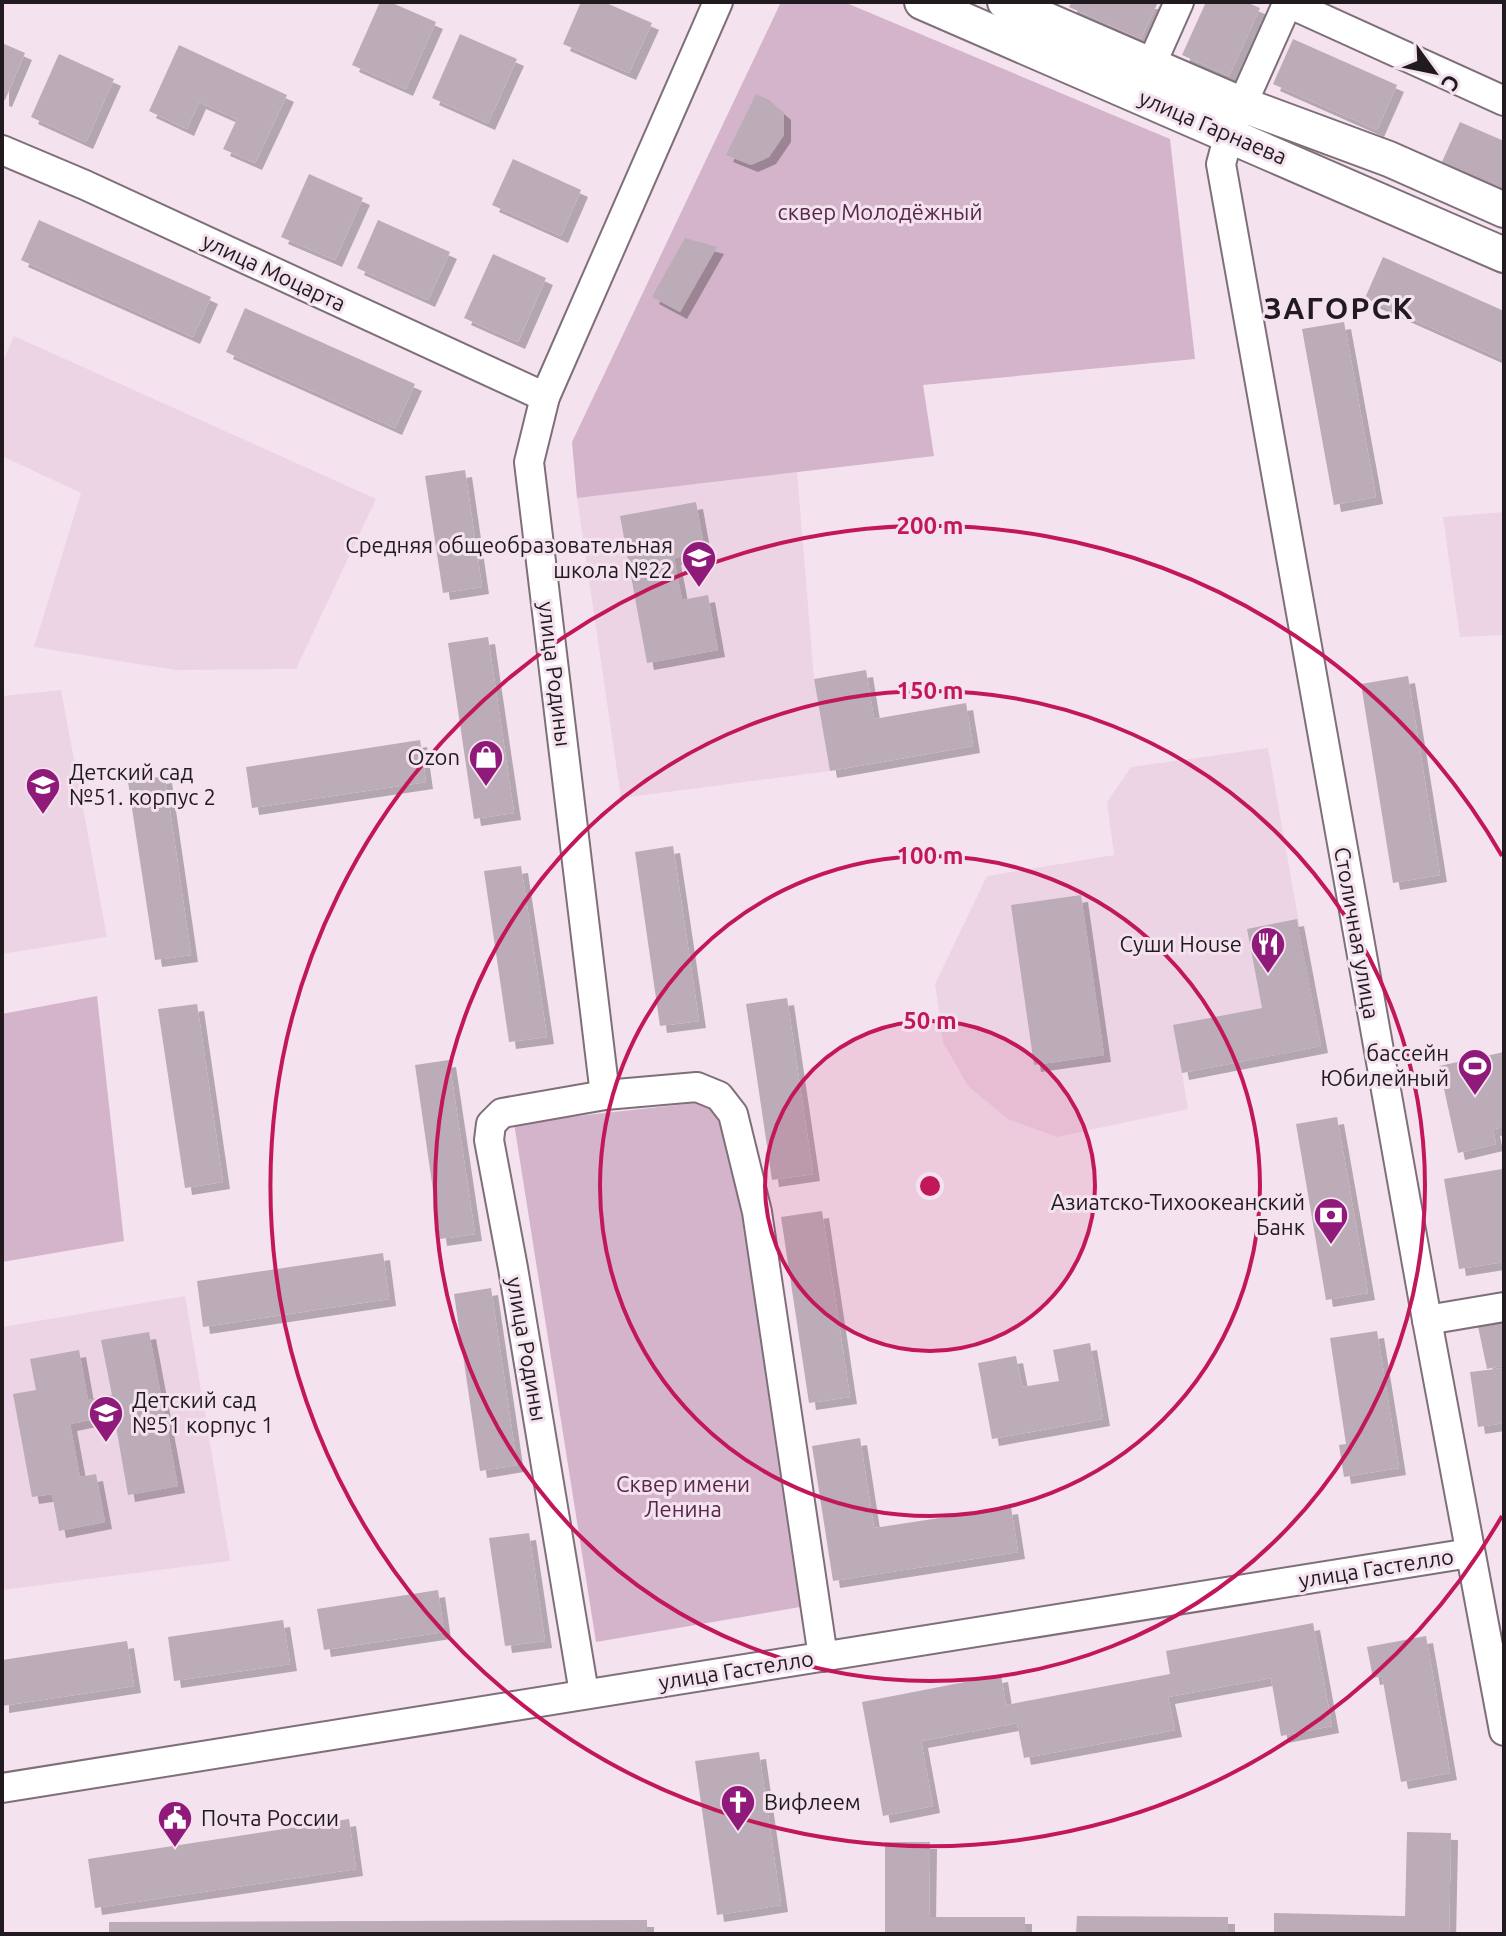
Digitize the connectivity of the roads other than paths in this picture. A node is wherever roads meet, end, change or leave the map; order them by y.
1 (718, 2) edge
2 (922, 2) edge
3 (1005, 2) edge
4 (1179, 2) edge
5 (1288, 2) edge
6 (1151, 65) junction
7 (1504, 101) edge
8 (1236, 119) junction
9 (2, 150) edge
10 (1504, 210) edge
11 (1504, 255) edge
12 (545, 397) junction
13 (605, 1095) junction
14 (1504, 1307) edge
15 (1427, 1320) junction
16 (1470, 1553) junction
17 (823, 1657) junction
18 (584, 1693) junction
19 (1504, 1731) edge
20 (2, 1788) edge

1 - 12 street, улица Родины
2 - 8 main road, улица Гарнаева
3 - 6 main road, улица Гарнаева
4 - 6 street
5 - 7 street
5 - 8 street, Столичная улица
6 - 8 main road, улица Гарнаева
8 - 10 main road, улица Гарнаева
8 - 11 main road, улица Гарнаева
8 - 15 street, Столичная улица
9 - 12 street, улица Моцарта
12 - 13 street, улица Родины
13 - 17 street, улица Родины
13 - 18 street, улица Родины
14 - 15 street
15 - 16 street, Столичная улица
16 - 17 street, улица Гастелло
16 - 19 street, Столичная улица
17 - 18 street, улица Гастелло
18 - 20 street, улица Гастелло

